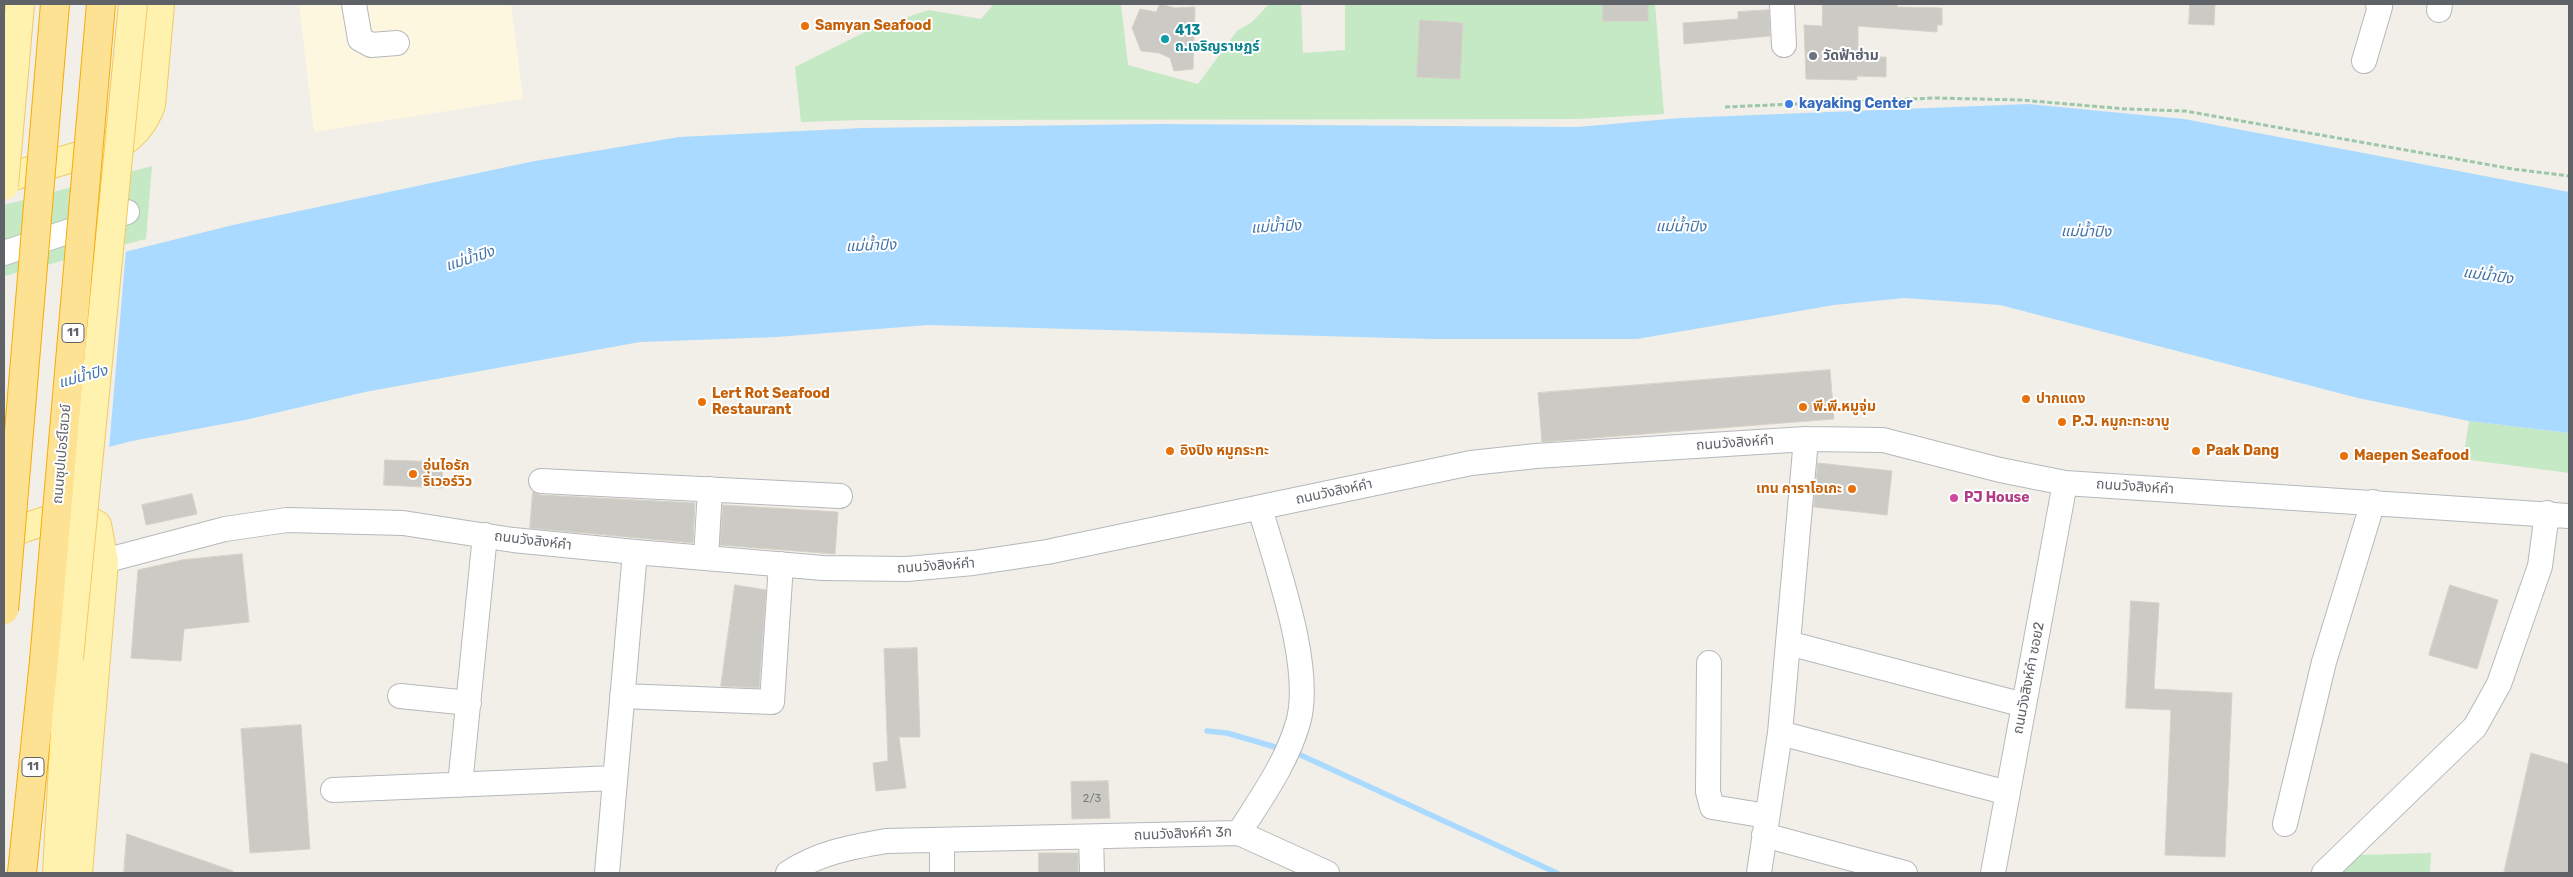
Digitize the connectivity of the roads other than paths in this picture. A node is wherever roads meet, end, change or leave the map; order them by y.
1 (20, 4) edge
2 (55, 4) edge
3 (102, 4) edge
4 (133, 4) edge
5 (160, 4) edge
6 (354, 4) edge
7 (1782, 4) edge
8 (2378, 4) edge
9 (397, 43) dead end
10 (1784, 45) dead end
11 (2364, 62) dead end
12 (4, 179) edge
13 (4, 186) edge
14 (127, 212) dead end
15 (4, 253) edge
16 (1806, 439) junction
17 (541, 481) dead end
18 (2065, 483) junction
19 (710, 489) junction
20 (840, 496) dead end
21 (2373, 502) junction
22 (1260, 508) junction
23 (2558, 514) edge
24 (4, 535) edge
25 (485, 535) junction
26 (635, 552) junction
27 (706, 558) junction
28 (104, 561) junction
29 (781, 564) junction
30 (4, 610) edge
31 (1788, 643) junction
32 (56, 660) junction
33 (1709, 663) dead end
34 (400, 696) dead end
35 (622, 696) junction
36 (469, 703) junction
37 (2024, 705) junction
38 (1780, 733) junction
39 (615, 778) junction
40 (460, 785) junction
41 (333, 790) dead end
42 (2008, 793) junction
43 (2285, 824) dead end
44 (1766, 826) junction
45 (1239, 833) junction
46 (1092, 837) junction
47 (942, 840) junction
48 (22, 873) edge
49 (57, 873) edge
50 (78, 873) edge
51 (607, 873) edge
52 (788, 873) edge
53 (942, 873) edge
54 (1092, 873) edge
55 (1328, 873) edge
56 (1758, 873) edge
57 (1904, 873) edge
58 (1993, 873) edge
59 (2324, 873) edge

1 - 13 main road, bridge
2 - 30 highway, bridge
3 - 32 highway, ถนนซุปเปอร์ไฮเวย์ / 11, bridge
4 - 32 main road, bridge
5 - 12 main road
6 - 9 street
7 - 10 street
8 - 11 street
14 - 15 street
16 - 18 street, ถนนวังสิงห์คำ
16 - 22 street, ถนนวังสิงห์คำ
16 - 31 street
17 - 19 street
18 - 21 street, ถนนวังสิงห์คำ
18 - 37 street, ถนนวังสิงห์คำ ซอย2
19 - 20 street
19 - 27 street
21 - 23 street, ถนนวังสิงห์คำ
21 - 43 street
22 - 29 street, ถนนวังสิงห์คำ
22 - 45 street, ถนนวังสิงห์คำ 3ก
23 - 59 street
24 - 28 main road
25 - 26 street, ถนนวังสิงห์คำ
25 - 28 street, ถนนวังสิงห์คำ
25 - 36 street
26 - 27 street, ถนนวังสิงห์คำ
26 - 35 street
27 - 29 street, ถนนวังสิงห์คำ
28 - 50 main road
29 - 35 street
31 - 37 street
31 - 38 street
32 - 48 highway, ถนนซุปเปอร์ไฮเวย์ / 11
32 - 49 main road
33 - 44 street
34 - 36 street
35 - 39 street
36 - 40 street
37 - 42 street, ถนนวังสิงห์คำ ซอย2
38 - 42 street
38 - 44 street
39 - 40 street
39 - 51 street
40 - 41 street
42 - 58 street, ถนนวังสิงห์คำ ซอย2
44 - 56 street
44 - 57 street
45 - 46 street, ถนนวังสิงห์คำ 3ก
45 - 55 street
46 - 47 street, ถนนวังสิงห์คำ 3ก
46 - 54 street
47 - 52 street, ถนนวังสิงห์คำ 3ก
47 - 53 street

